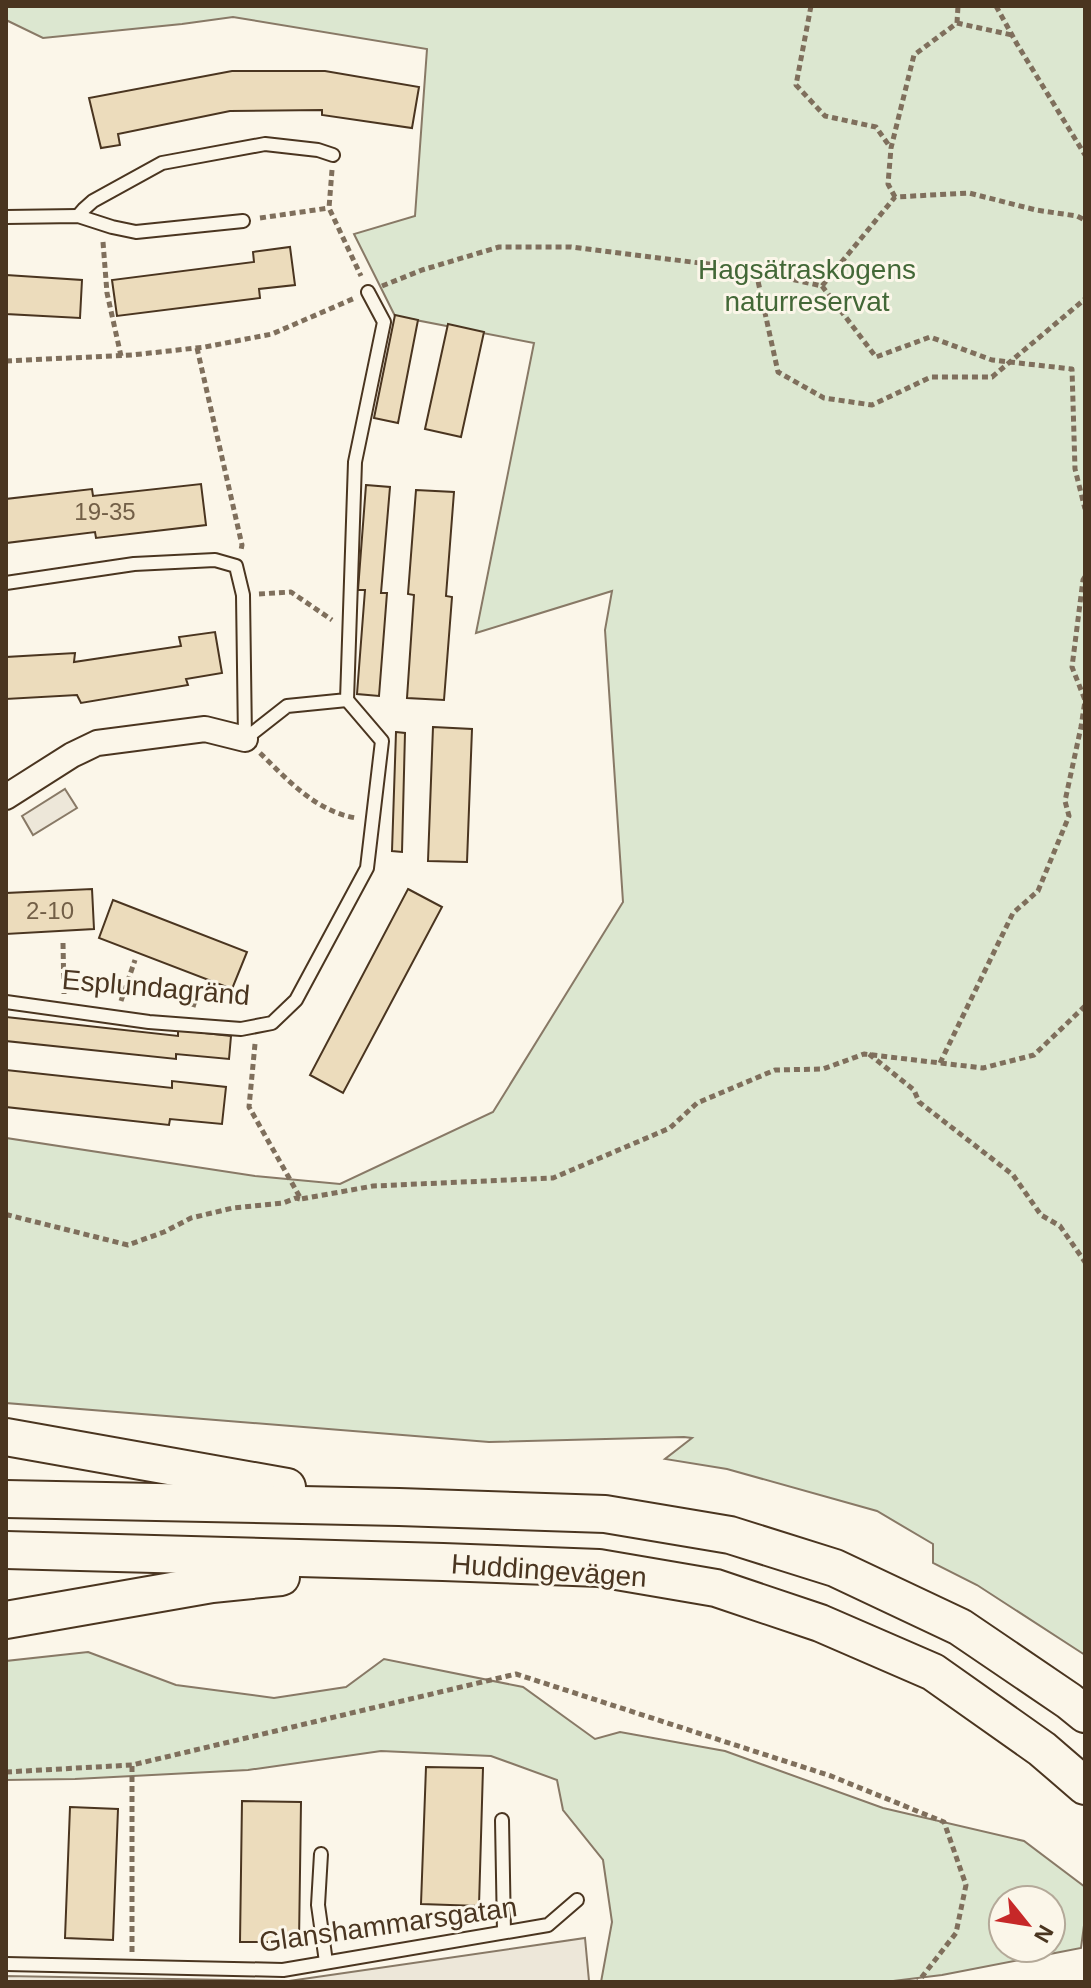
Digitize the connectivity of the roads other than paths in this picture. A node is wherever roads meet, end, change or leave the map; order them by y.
1 (333, 155) road end
2 (6, 217) edge
3 (85, 218) junction
4 (243, 221) road end
5 (368, 292) road end
6 (6, 583) edge
7 (347, 700) junction
8 (245, 739) junction
9 (6, 797) edge
10 (6, 1002) edge
11 (6, 1437) edge
12 (6, 1499) edge
13 (399, 1507) junction
14 (6, 1550) edge
15 (443, 1562) junction
16 (6, 1620) edge
17 (1085, 1714) edge
18 (1085, 1786) edge
19 (502, 1820) dead end
20 (321, 1854) dead end
21 (577, 1900) dead end
22 (504, 1932) junction
23 (326, 1962) junction
24 (6, 1964) edge

1 - 3 lane
2 - 3 lane
3 - 4 lane
5 - 7 lane
6 - 8 lane
7 - 8 lane
7 - 10 lane, Esplundagränd
8 - 9 street
11 - 13 main road
12 - 13 main road, Huddingevägen
13 - 17 main road, Huddingevägen
14 - 15 main road, Huddingevägen
15 - 16 main road
15 - 18 main road, Huddingevägen
19 - 22 lane
20 - 23 lane
21 - 22 lane, Glanshammarsgatan
22 - 23 lane, Glanshammarsgatan
23 - 24 lane, Glanshammarsgatan

